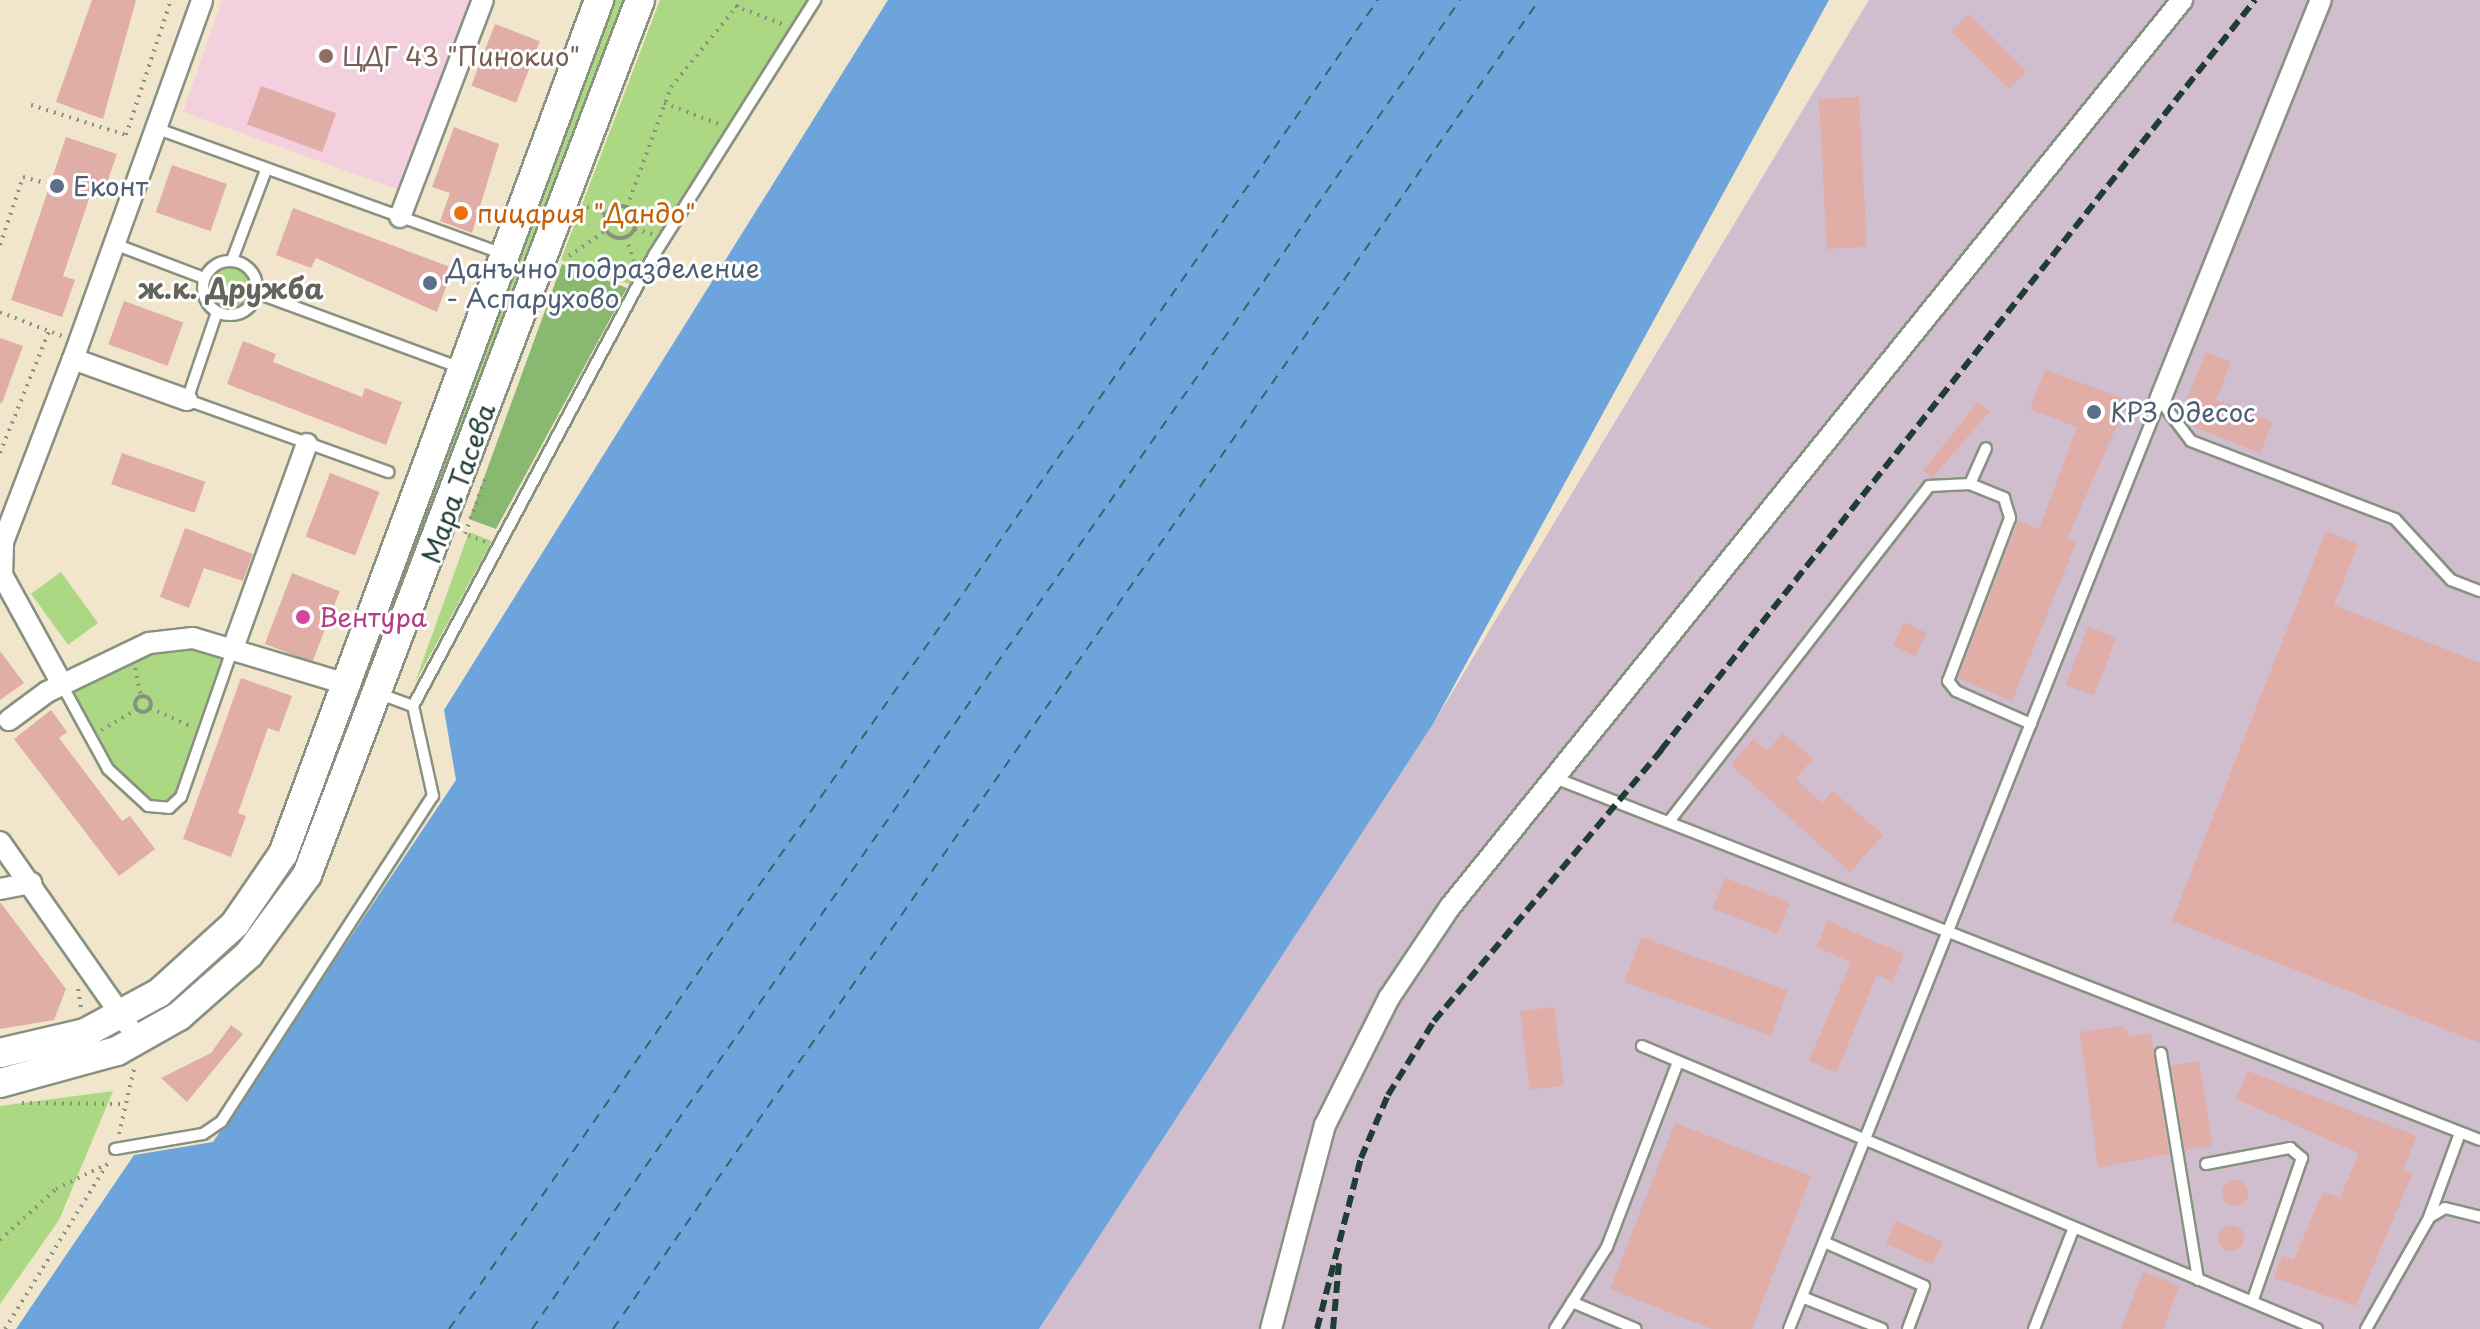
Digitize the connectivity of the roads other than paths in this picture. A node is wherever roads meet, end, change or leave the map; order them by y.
1 (202, 0) edge
2 (483, 0) edge
3 (640, 0) edge
4 (815, 0) edge
5 (2182, 0) edge
6 (2321, 0) edge
7 (591, 2) edge
8 (158, 129) junction
9 (266, 170) junction
10 (400, 217) junction
11 (117, 245) junction
12 (505, 254) junction
13 (232, 260) junction
14 (204, 278) junction
15 (257, 293) junction
16 (217, 312) junction
17 (76, 350) junction
18 (463, 368) junction
19 (187, 400) junction
20 (2160, 400) junction
21 (307, 444) junction
22 (1986, 448) dead end
23 (388, 472) dead end
24 (1970, 484) junction
25 (2, 541) edge
26 (2480, 591) edge
27 (233, 648) junction
28 (62, 684) junction
29 (350, 685) junction
30 (380, 694) junction
31 (413, 706) junction
32 (9, 720) dead end
33 (2031, 724) junction
34 (1551, 776) junction
35 (1671, 819) junction
36 (0, 842) edge
37 (31, 883) junction
38 (0, 889) edge
39 (1949, 930) junction
40 (122, 1016) junction
41 (137, 1041) junction
42 (1642, 1046) dead end
43 (0, 1053) edge
44 (2161, 1053) dead end
45 (1678, 1062) junction
46 (6, 1093) edge
47 (2460, 1133) junction
48 (2480, 1140) edge
49 (1864, 1143) junction
50 (115, 1149) road end
51 (2206, 1164) dead end
52 (2480, 1217) edge
53 (2428, 1220) junction
54 (2073, 1230) junction
55 (1824, 1242) junction
56 (2198, 1280) junction
57 (1802, 1297) junction
58 (1572, 1302) junction
59 (2252, 1302) junction
60 (1271, 1329) edge
61 (1555, 1329) edge
62 (1636, 1329) edge
63 (1789, 1329) edge
64 (1882, 1329) edge
65 (1908, 1329) edge
66 (2034, 1329) edge
67 (2317, 1329) edge
68 (2366, 1329) edge

1 - 8 street
2 - 10 street
3 - 30 main road, Мара Тасева
4 - 31 lane
5 - 34 street
6 - 20 street
7 - 12 main road, Мара Тасева
8 - 9 lane
8 - 11 street
9 - 10 lane
9 - 13 lane
10 - 12 lane
11 - 14 lane
11 - 17 street
12 - 18 main road, Мара Тасева
13 - 14 lane
13 - 15 lane
14 - 16 lane
15 - 16 lane
15 - 18 lane
16 - 19 lane
17 - 19 street
17 - 25 street
18 - 29 main road, Мара Тасева
19 - 21 lane
20 - 26 lane
20 - 33 lane
21 - 23 lane
21 - 27 street
22 - 24 lane
24 - 33 lane
24 - 35 lane
25 - 28 street
27 - 28 street
27 - 28 lane
27 - 29 street
28 - 32 street
29 - 40 main road, Мара Тасева
30 - 31 lane
30 - 41 main road, Мара Тасева
31 - 50 lane
33 - 39 lane
34 - 35 lane
34 - 60 street
35 - 39 lane
36 - 37 street
37 - 38 street
37 - 40 street
39 - 47 lane
39 - 49 lane
40 - 41 street
40 - 43 main road, Мара Тасева
41 - 46 main road, Мара Тасева
42 - 45 lane
44 - 56 lane
45 - 49 lane
45 - 58 lane
47 - 48 lane
47 - 53 lane
49 - 54 lane
49 - 55 lane
51 - 59 lane
52 - 53 lane
53 - 68 lane
54 - 56 lane
54 - 66 lane
55 - 57 lane
55 - 65 lane
56 - 59 lane
57 - 63 lane
57 - 64 lane
58 - 61 lane
58 - 62 lane
59 - 67 lane

